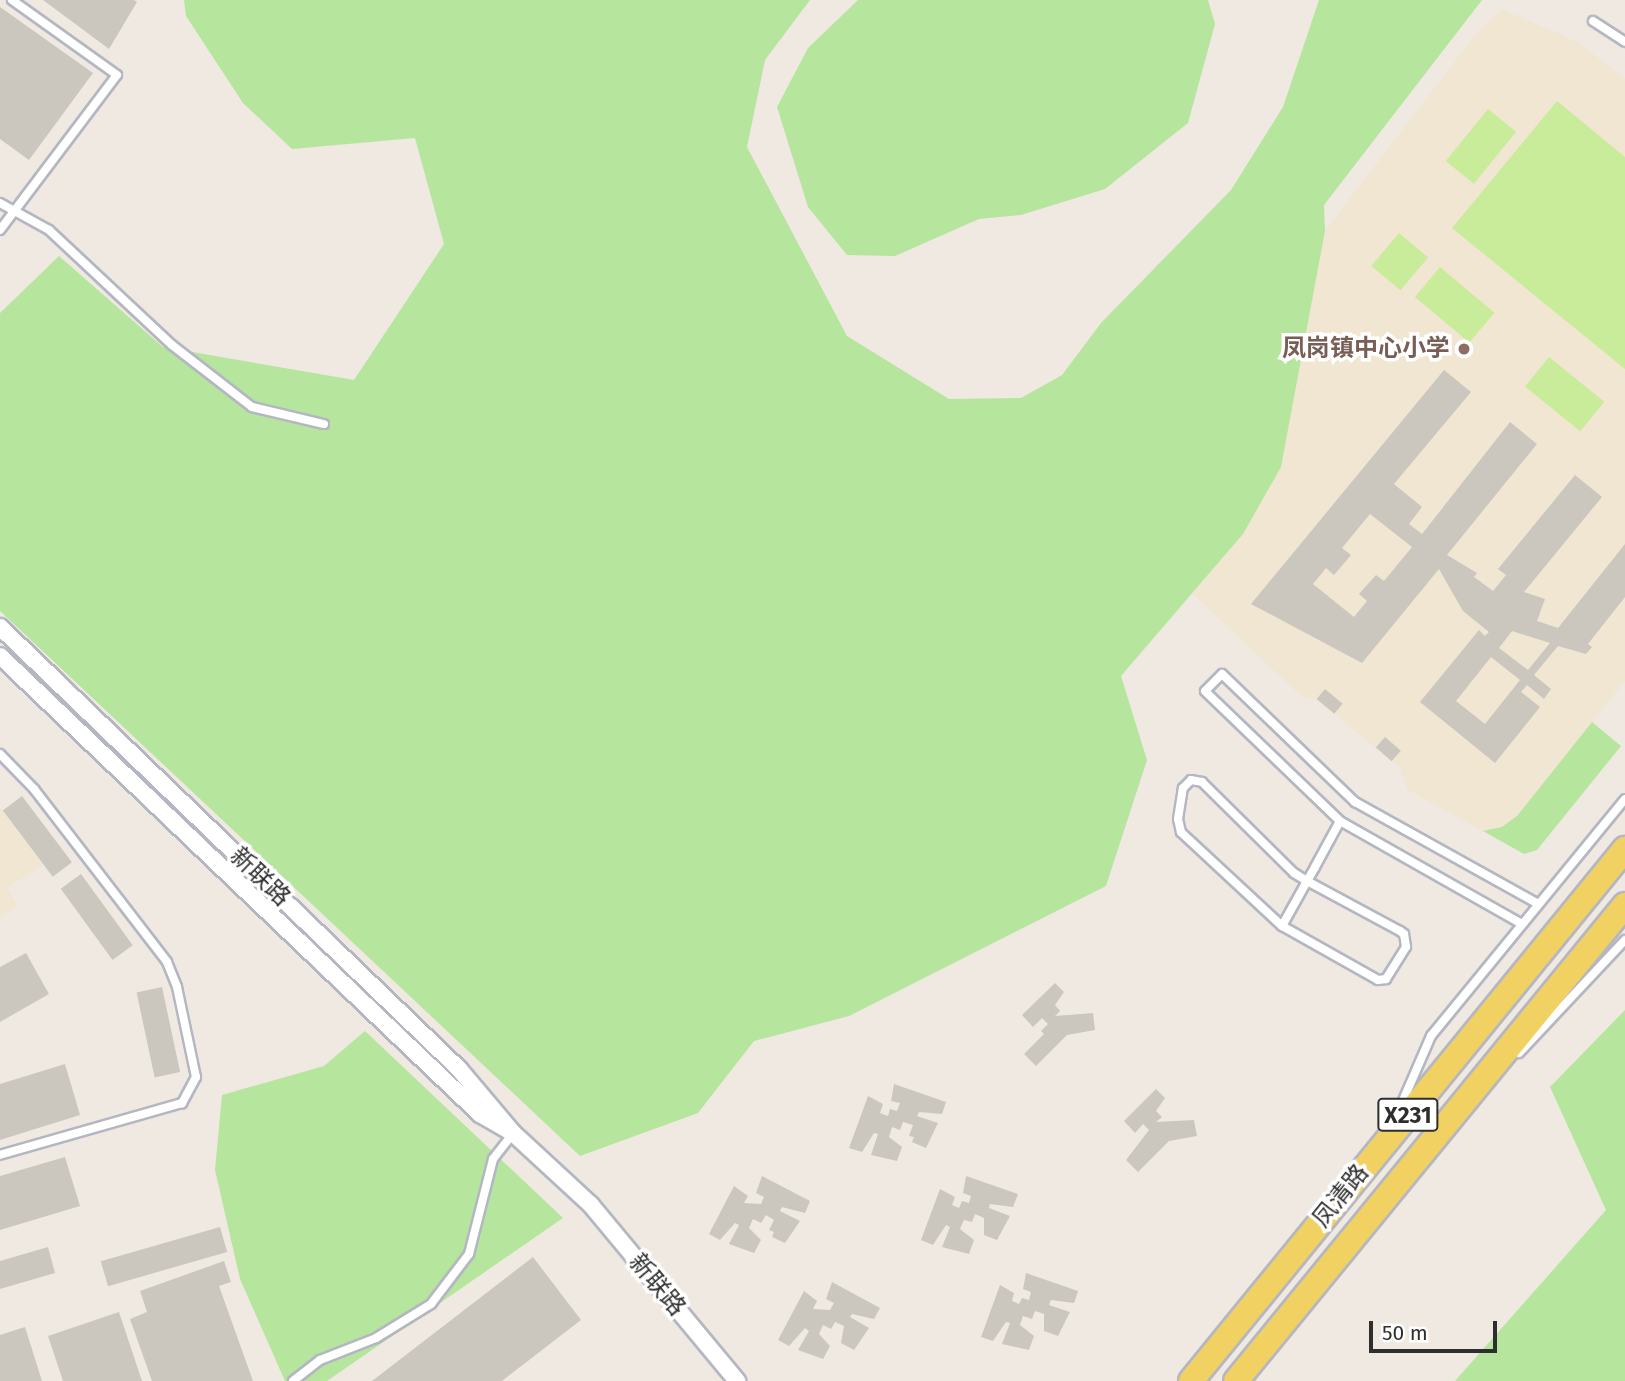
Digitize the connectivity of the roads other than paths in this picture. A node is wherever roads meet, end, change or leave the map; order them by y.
1 (12, 0) edge
2 (1593, 21) dead end
3 (1625, 42) edge
4 (0, 203) edge
5 (15, 215) junction
6 (0, 230) edge
7 (324, 424) dead end
8 (0, 627) edge
9 (3, 664) edge
10 (0, 754) edge
11 (1625, 799) edge
12 (1340, 821) junction
13 (1625, 849) edge
14 (1307, 881) junction
15 (1538, 904) junction
16 (1625, 905) edge
17 (1522, 924) junction
18 (1282, 926) junction
19 (1625, 940) edge
20 (513, 1133) junction
21 (1388, 1139) junction
22 (1428, 1145) junction
23 (0, 1155) edge
24 (293, 1381) edge
25 (737, 1381) edge
26 (1191, 1381) edge
27 (1236, 1381) edge

1 - 5 lane
2 - 3 lane
4 - 5 lane
5 - 6 lane
5 - 7 lane
8 - 20 street, 新联路
9 - 20 street, 新联路
10 - 23 lane
11 - 15 lane
12 - 14 lane
12 - 15 lane
12 - 17 lane
13 - 21 main road, 凤清路 / X231
14 - 18 lane
14 - 18 lane
14 - 18 lane
15 - 17 lane
16 - 22 main road, 凤清路 / X231
17 - 21 lane
19 - 22 lane
20 - 24 lane
20 - 25 street, 新联路
21 - 26 main road, 凤清路 / X231
22 - 27 main road, 凤清路 / X231

